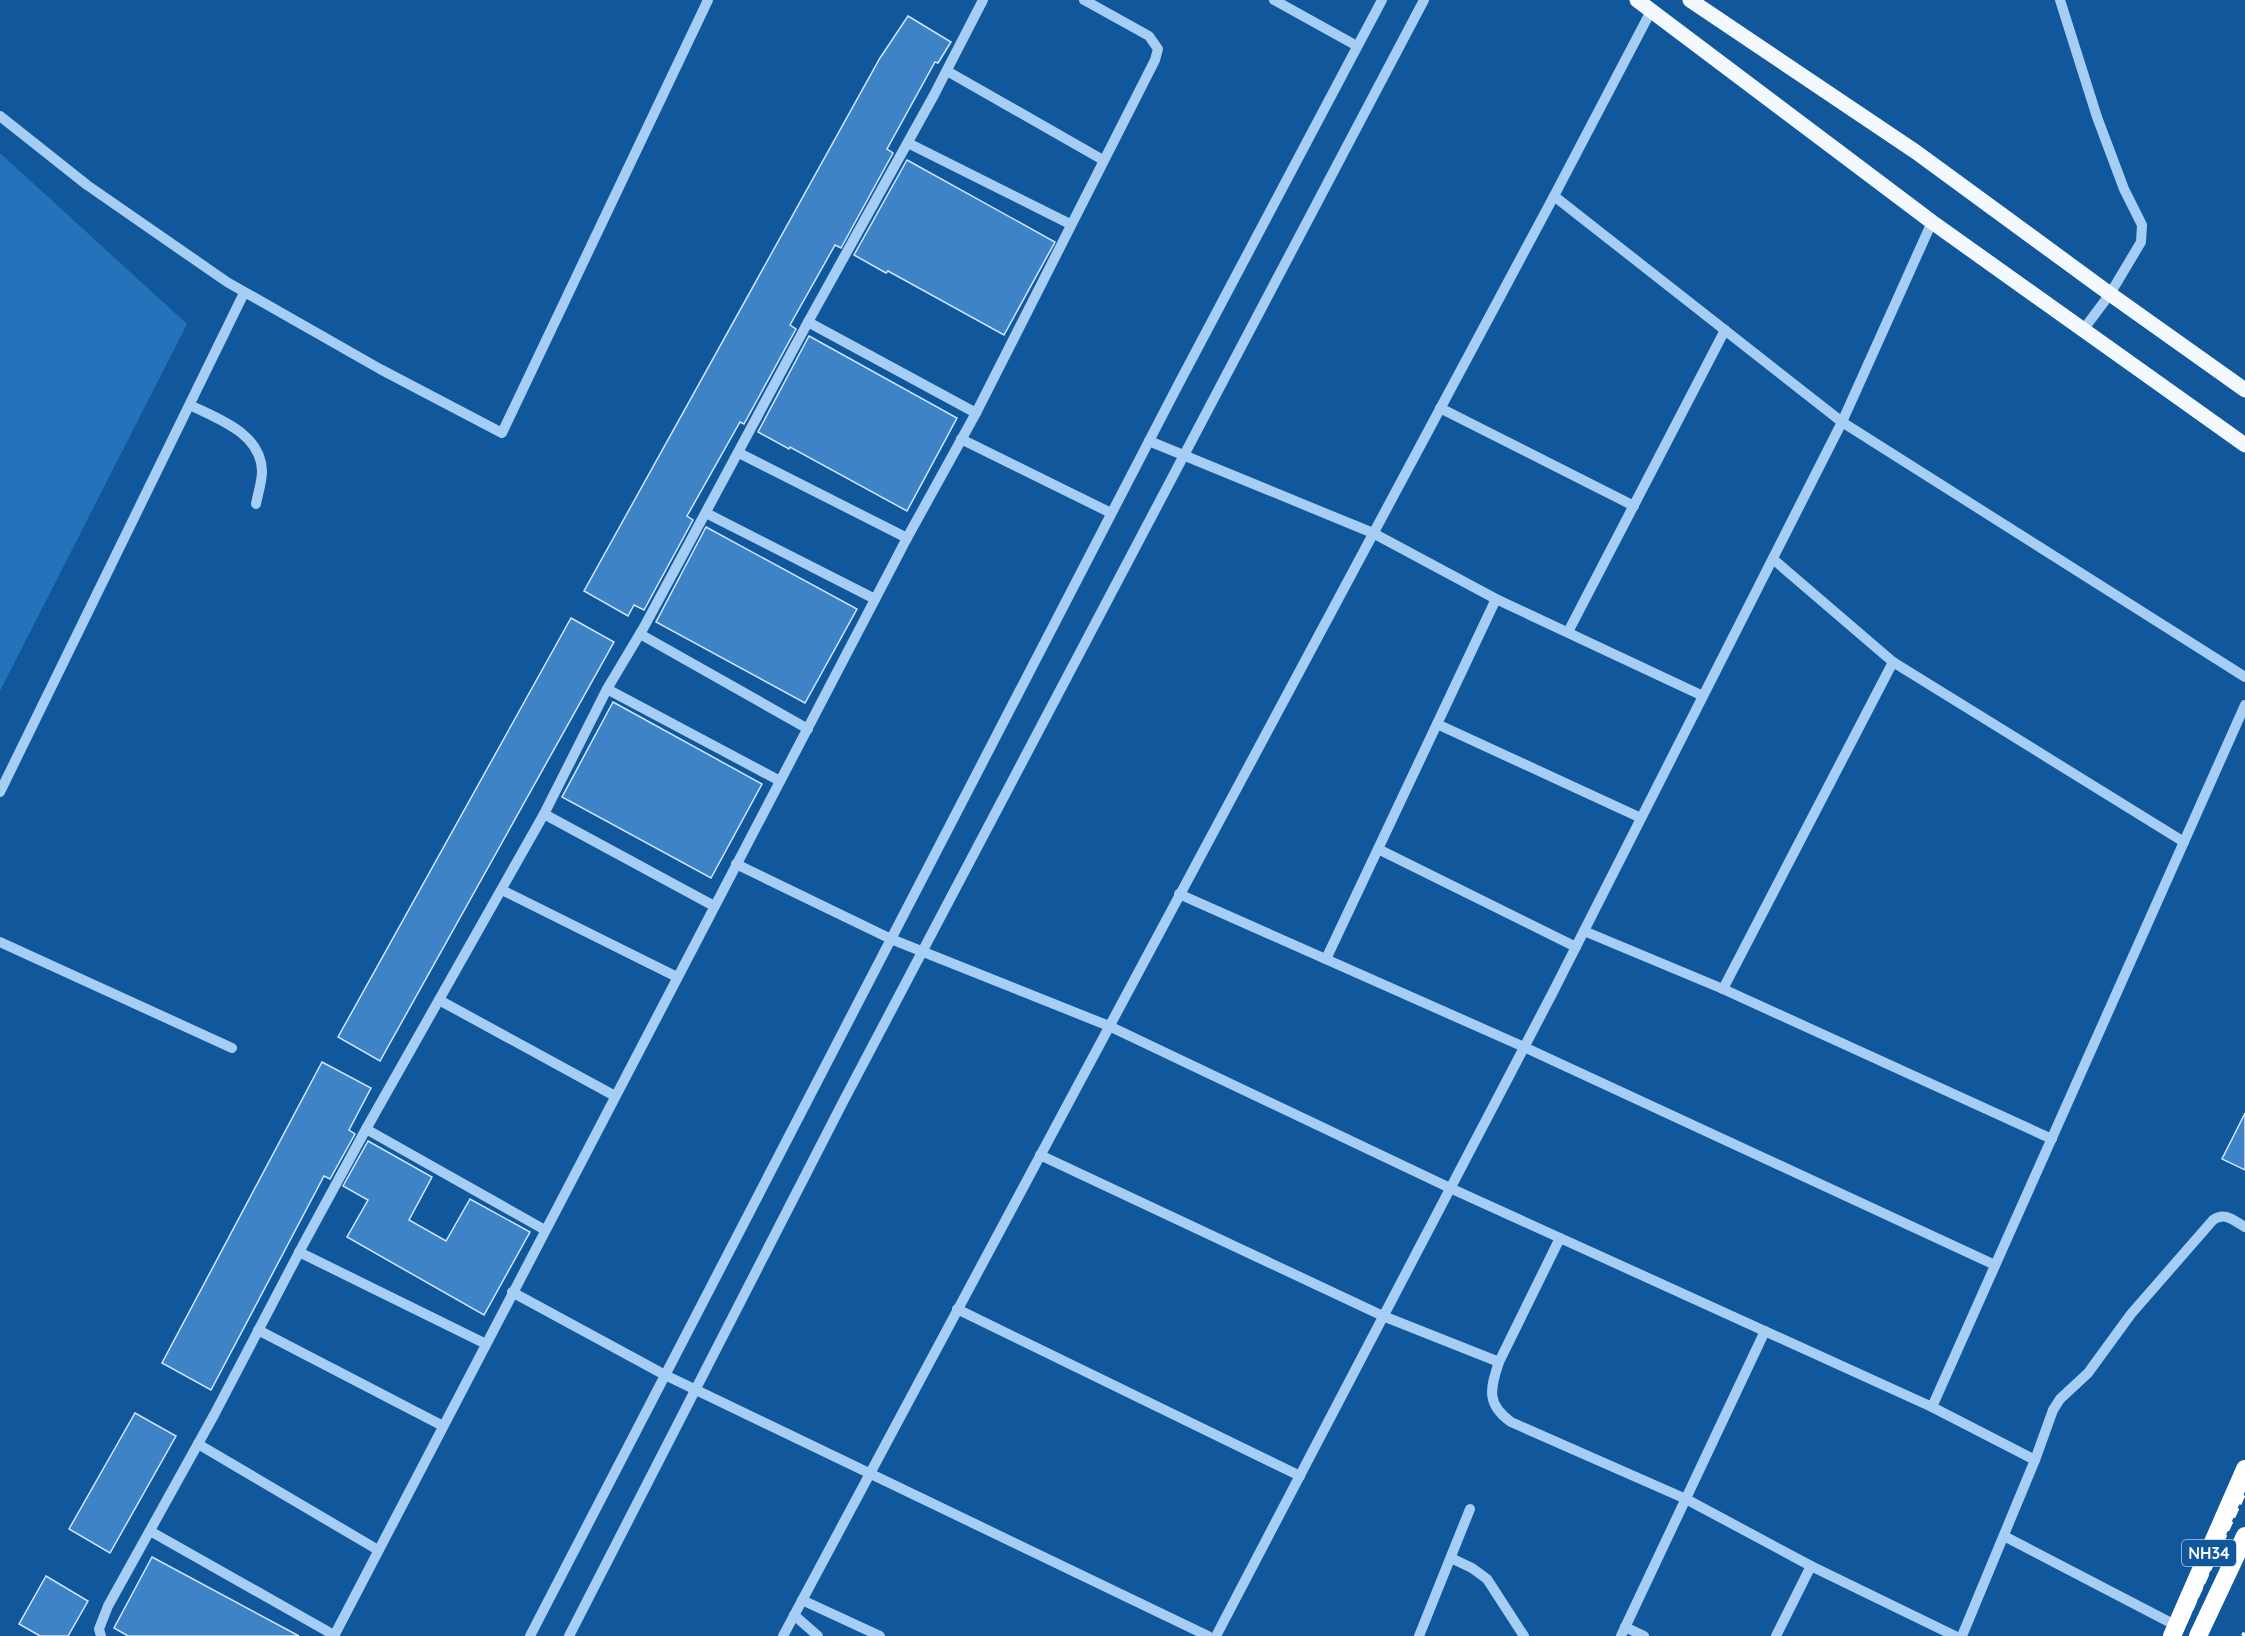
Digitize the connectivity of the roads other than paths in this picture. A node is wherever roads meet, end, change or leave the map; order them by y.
1 (708, 0) edge
2 (982, 0) edge
3 (1084, 0) edge
4 (1274, 0) edge
5 (1382, 0) edge
6 (1424, 0) edge
7 (1637, 0) edge
8 (1690, 0) edge
9 (2060, 0) edge
10 (1651, 11) junction
11 (1357, 46) junction
12 (947, 71) junction
13 (0, 116) edge
14 (908, 143) junction
15 (1103, 160) junction
16 (1554, 196) junction
17 (1932, 222) junction
18 (1070, 224) junction
19 (244, 293) junction
20 (2110, 294) junction
21 (808, 322) junction
22 (1725, 330) junction
23 (2083, 330) junction
24 (2245, 390) edge
25 (190, 405) junction
26 (1440, 408) junction
27 (976, 413) junction
28 (1842, 422) junction
29 (961, 439) junction
30 (1149, 441) junction
31 (2245, 445) edge
32 (739, 453) junction
33 (1183, 456) junction
34 (256, 504) dead end
35 (1634, 506) junction
36 (706, 513) junction
37 (1111, 513) junction
38 (1373, 533) junction
39 (907, 538) junction
40 (1773, 559) junction
41 (875, 599) junction
42 (1496, 599) junction
43 (1568, 632) junction
44 (640, 634) junction
45 (1893, 662) junction
46 (2245, 677) edge
47 (607, 689) junction
48 (1703, 696) junction
49 (2245, 705) edge
50 (1437, 724) junction
51 (808, 729) junction
52 (780, 781) junction
53 (0, 792) edge
54 (544, 814) junction
55 (1641, 818) junction
56 (2184, 842) junction
57 (1378, 849) junction
58 (736, 864) junction
59 (502, 890) junction
60 (1179, 894) junction
61 (714, 906) junction
62 (1584, 931) junction
63 (891, 939) junction
64 (0, 942) edge
65 (1576, 947) junction
66 (923, 950) junction
67 (1326, 959) junction
68 (677, 977) junction
69 (1723, 989) junction
70 (439, 1000) junction
71 (1109, 1026) junction
72 (1524, 1047) junction
73 (232, 1048) dead end
74 (615, 1096) junction
75 (366, 1129) junction
76 (2052, 1139) junction
77 (1040, 1155) junction
78 (1450, 1188) junction
79 (2245, 1227) edge
80 (545, 1230) junction
81 (1560, 1238) junction
82 (299, 1251) junction
83 (1995, 1265) junction
84 (512, 1292) junction
85 (957, 1309) junction
86 (1383, 1316) junction
87 (258, 1330) junction
88 (1765, 1331) junction
89 (486, 1344) junction
90 (1499, 1362) junction
91 (665, 1375) junction
92 (696, 1389) junction
93 (1932, 1407) junction
94 (443, 1426) junction
95 (198, 1444) junction
96 (2035, 1460) junction
97 (2245, 1469) edge
98 (870, 1472) junction
99 (1300, 1476) junction
100 (1686, 1499) junction
101 (1470, 1509) dead end
102 (150, 1531) junction
103 (2004, 1536) junction
104 (2245, 1536) edge
105 (378, 1550) junction
106 (1451, 1557) junction
107 (1811, 1566) junction
108 (802, 1600) junction
109 (794, 1615) junction
110 (2174, 1631) edge
111 (1623, 1632) edge
112 (98, 1634) edge
113 (334, 1636) edge
114 (530, 1636) edge
115 (569, 1636) edge
116 (783, 1636) edge
117 (818, 1636) edge
118 (880, 1636) edge
119 (1208, 1636) edge
120 (1216, 1636) edge
121 (1419, 1636) edge
122 (1524, 1636) edge
123 (1644, 1636) edge
124 (1776, 1636) edge
125 (1955, 1636) edge
126 (1962, 1636) edge
127 (2198, 1636) edge

1 - 19 street
2 - 12 street
3 - 15 street
4 - 11 street
5 - 11 street
6 - 33 street
7 - 10 main road
8 - 20 main road
9 - 20 street
10 - 16 street
10 - 17 main road
11 - 30 street
12 - 14 street
12 - 15 street
13 - 19 street
14 - 18 street
14 - 21 street
15 - 18 street
16 - 22 street
16 - 26 street
17 - 23 main road
17 - 28 street
18 - 27 street
19 - 25 street
20 - 23 street
20 - 24 main road
21 - 27 street
21 - 32 street
22 - 28 street
22 - 35 street
23 - 31 main road
25 - 34 street
25 - 53 street
26 - 35 street
26 - 38 street
27 - 29 street
28 - 40 street
28 - 46 street
29 - 37 street
29 - 39 street
30 - 33 street
30 - 37 street
32 - 36 street
32 - 39 street
33 - 38 street
33 - 66 street
35 - 43 street
36 - 41 street
36 - 44 street
37 - 63 street
38 - 42 street
38 - 60 street
39 - 41 street
40 - 45 street
40 - 48 street
41 - 51 street
42 - 43 street
42 - 50 street
43 - 48 street
44 - 47 street
44 - 51 street
45 - 56 street
45 - 69 street
47 - 52 street
47 - 54 street
48 - 55 street
49 - 56 street
50 - 55 street
50 - 57 street
51 - 52 street
52 - 58 street
54 - 59 street
54 - 61 street
55 - 62 street
56 - 76 street
57 - 65 street
57 - 67 street
58 - 61 street
58 - 63 street
59 - 68 street
59 - 70 street
60 - 67 street
60 - 71 street
61 - 68 street
62 - 65 street
62 - 69 street
63 - 66 street
63 - 91 street
64 - 73 street
65 - 72 street
66 - 71 street
66 - 92 street
67 - 72 street
68 - 74 street
69 - 76 street
70 - 74 street
70 - 75 street
71 - 77 street
71 - 78 street
72 - 78 street
72 - 83 street
74 - 80 street
75 - 80 street
75 - 82 street
76 - 83 street
77 - 85 street
77 - 86 street
78 - 81 street
78 - 86 street
79 - 96 street
80 - 84 street
81 - 88 street
81 - 90 street
82 - 87 street
82 - 89 street
83 - 93 street
84 - 89 street
84 - 91 street
85 - 98 street
85 - 99 street
86 - 90 street
86 - 99 street
87 - 94 street
87 - 95 street
88 - 93 street
88 - 100 street
89 - 94 street
90 - 100 street
91 - 92 street
91 - 114 street
92 - 98 street
92 - 115 street
93 - 96 street
94 - 105 street
95 - 102 street
95 - 105 street
96 - 103 street
97 - 110 highway, NH34
98 - 108 street
98 - 119 street
99 - 120 street
100 - 107 street
100 - 111 street
101 - 106 street
102 - 112 street
102 - 113 street
103 - 110 street
103 - 126 street
104 - 127 highway, NH34
105 - 113 street
106 - 121 street
106 - 122 street
107 - 124 street
107 - 125 street
108 - 109 street
108 - 118 street
109 - 116 street
109 - 117 street
111 - 123 street

